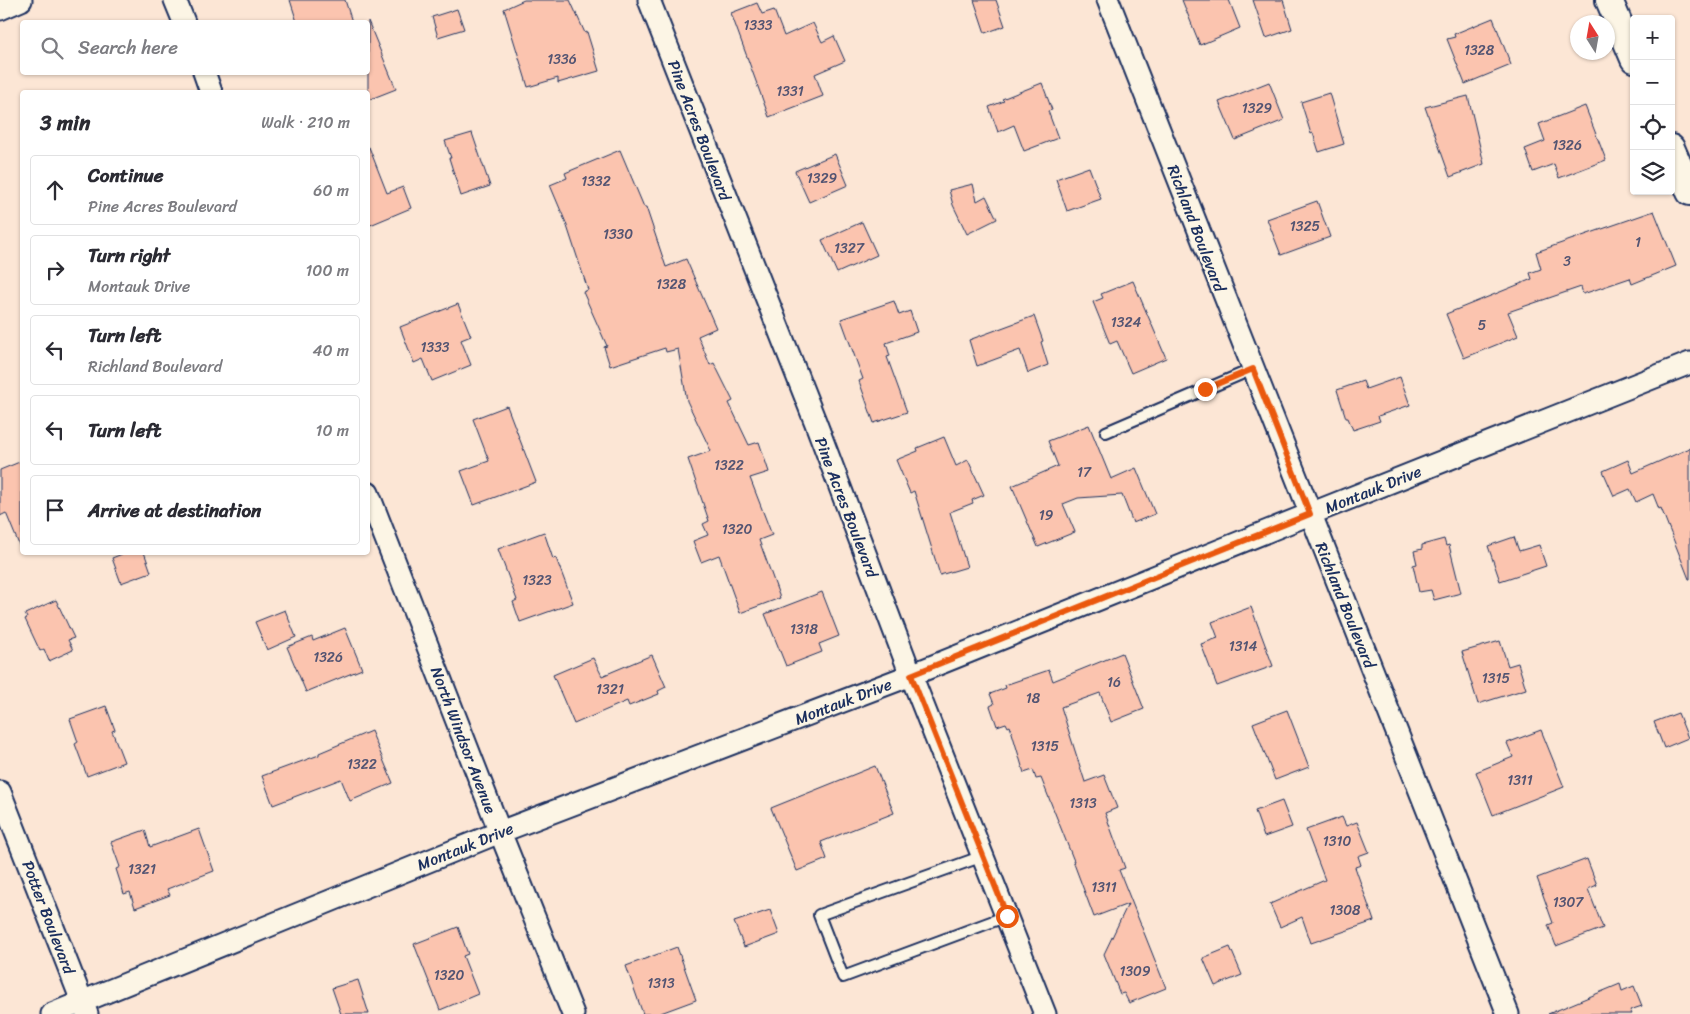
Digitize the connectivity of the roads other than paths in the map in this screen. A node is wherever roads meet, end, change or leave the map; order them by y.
1 (21, 0) edge
2 (175, 0) edge
3 (649, 0) edge
4 (1108, 0) edge
5 (1609, 0) edge
6 (0, 9) edge
7 (183, 20) edge
8 (1630, 50) edge
9 (205, 75) edge
10 (210, 90) edge
11 (1672, 150) edge
12 (1690, 192) edge
13 (1690, 363) edge
14 (1253, 369) junction
15 (1106, 432) dead end
16 (370, 498) edge
17 (1310, 514) junction
18 (911, 675) junction
19 (0, 792) edge
20 (500, 832) junction
21 (983, 856) junction
22 (1007, 916) junction
23 (84, 1008) edge
24 (52, 1014) edge
25 (573, 1014) edge
26 (1045, 1014) edge
27 (1508, 1014) edge

1 - 6 street
2 - 7 street
3 - 18 street, Pine Acres Boulevard
4 - 14 street, Richland Boulevard
5 - 8 street
9 - 10 street
11 - 12 street
13 - 17 street, Montauk Drive
14 - 15 lane
14 - 17 street, Richland Boulevard
16 - 20 street, North Windsor Avenue
17 - 18 street, Montauk Drive
17 - 27 street, Richland Boulevard
18 - 20 street, Montauk Drive
18 - 21 street, Pine Acres Boulevard
19 - 23 street, Potter Boulevard
20 - 23 street, Montauk Drive
20 - 25 street, North Windsor Avenue
21 - 22 street, Pine Acres Boulevard
21 - 22 lane
22 - 26 street, Pine Acres Boulevard
23 - 24 street, Montauk Drive

